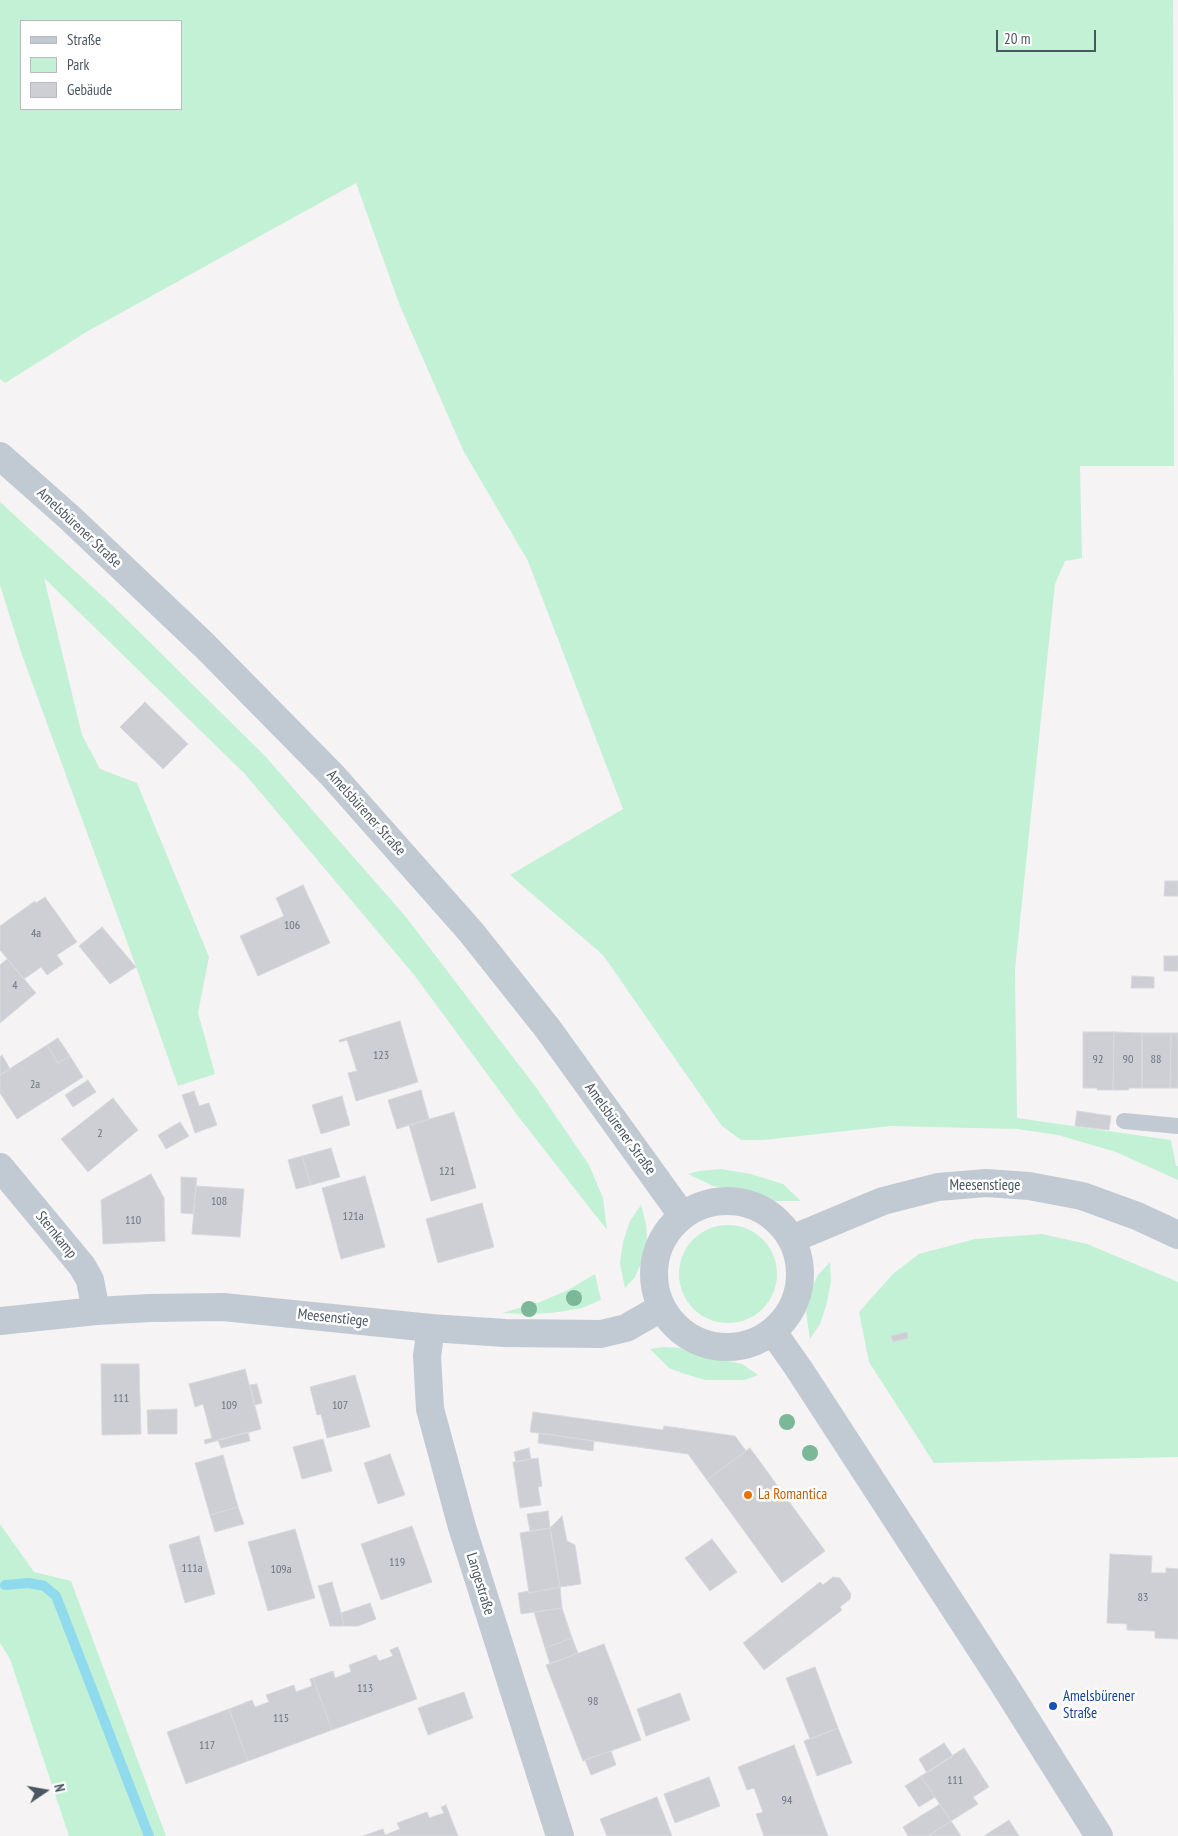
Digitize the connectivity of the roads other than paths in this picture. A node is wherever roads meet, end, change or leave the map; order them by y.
1 (0, 456) edge
2 (1124, 1121) dead end
3 (1178, 1126) edge
4 (0, 1166) edge
5 (682, 1215) junction
6 (1178, 1235) edge
7 (792, 1239) junction
8 (661, 1308) junction
9 (96, 1311) junction
10 (0, 1321) edge
11 (431, 1328) junction
12 (772, 1332) junction
13 (560, 1836) edge
14 (1099, 1836) edge

1 - 5 street, Amelsbürener Straße
2 - 3 lane
4 - 9 street, Sternkamp
5 - 7 street
5 - 8 street
6 - 7 street, Meesenstiege
7 - 12 street
8 - 11 street, Meesenstiege
8 - 12 street
9 - 10 street, Meesenstiege
9 - 11 street, Meesenstiege
11 - 13 street, Langestraße
12 - 14 street

